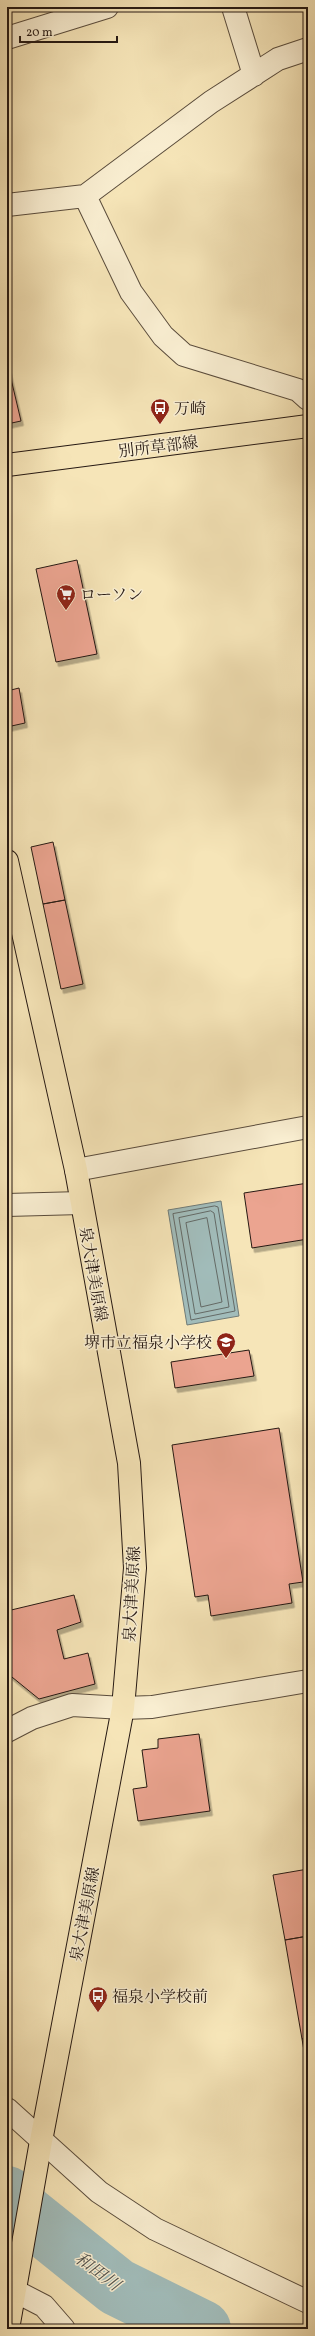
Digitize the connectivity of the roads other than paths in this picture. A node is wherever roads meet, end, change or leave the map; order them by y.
1 (108, 7) edge
2 (233, 7) edge
3 (7, 38) edge
4 (308, 50) edge
5 (254, 75) junction
6 (85, 196) junction
7 (7, 205) edge
8 (308, 399) edge
9 (308, 426) edge
10 (7, 465) edge
11 (7, 861) edge
12 (308, 1128) edge
13 (76, 1170) junction
14 (81, 1203) junction
15 (7, 1205) edge
16 (308, 1681) edge
17 (123, 1708) junction
18 (7, 1731) edge
19 (7, 2109) edge
20 (40, 2141) junction
21 (11, 2287) edge
22 (308, 2302) edge
23 (8, 2329) edge
24 (64, 2329) edge

1 - 3 street
2 - 5 street
4 - 5 street
5 - 6 street
6 - 7 street
6 - 8 street
9 - 10 main road, 別所草部線
11 - 13 main road, 泉大津美原線
12 - 13 street
13 - 14 main road, 泉大津美原線
14 - 15 street
14 - 17 main road, 泉大津美原線
16 - 17 street
17 - 18 street
17 - 20 main road, 泉大津美原線
19 - 20 street
20 - 21 main road, 泉大津美原線
20 - 22 street
21 - 23 main road, 泉大津美原線
21 - 24 street

